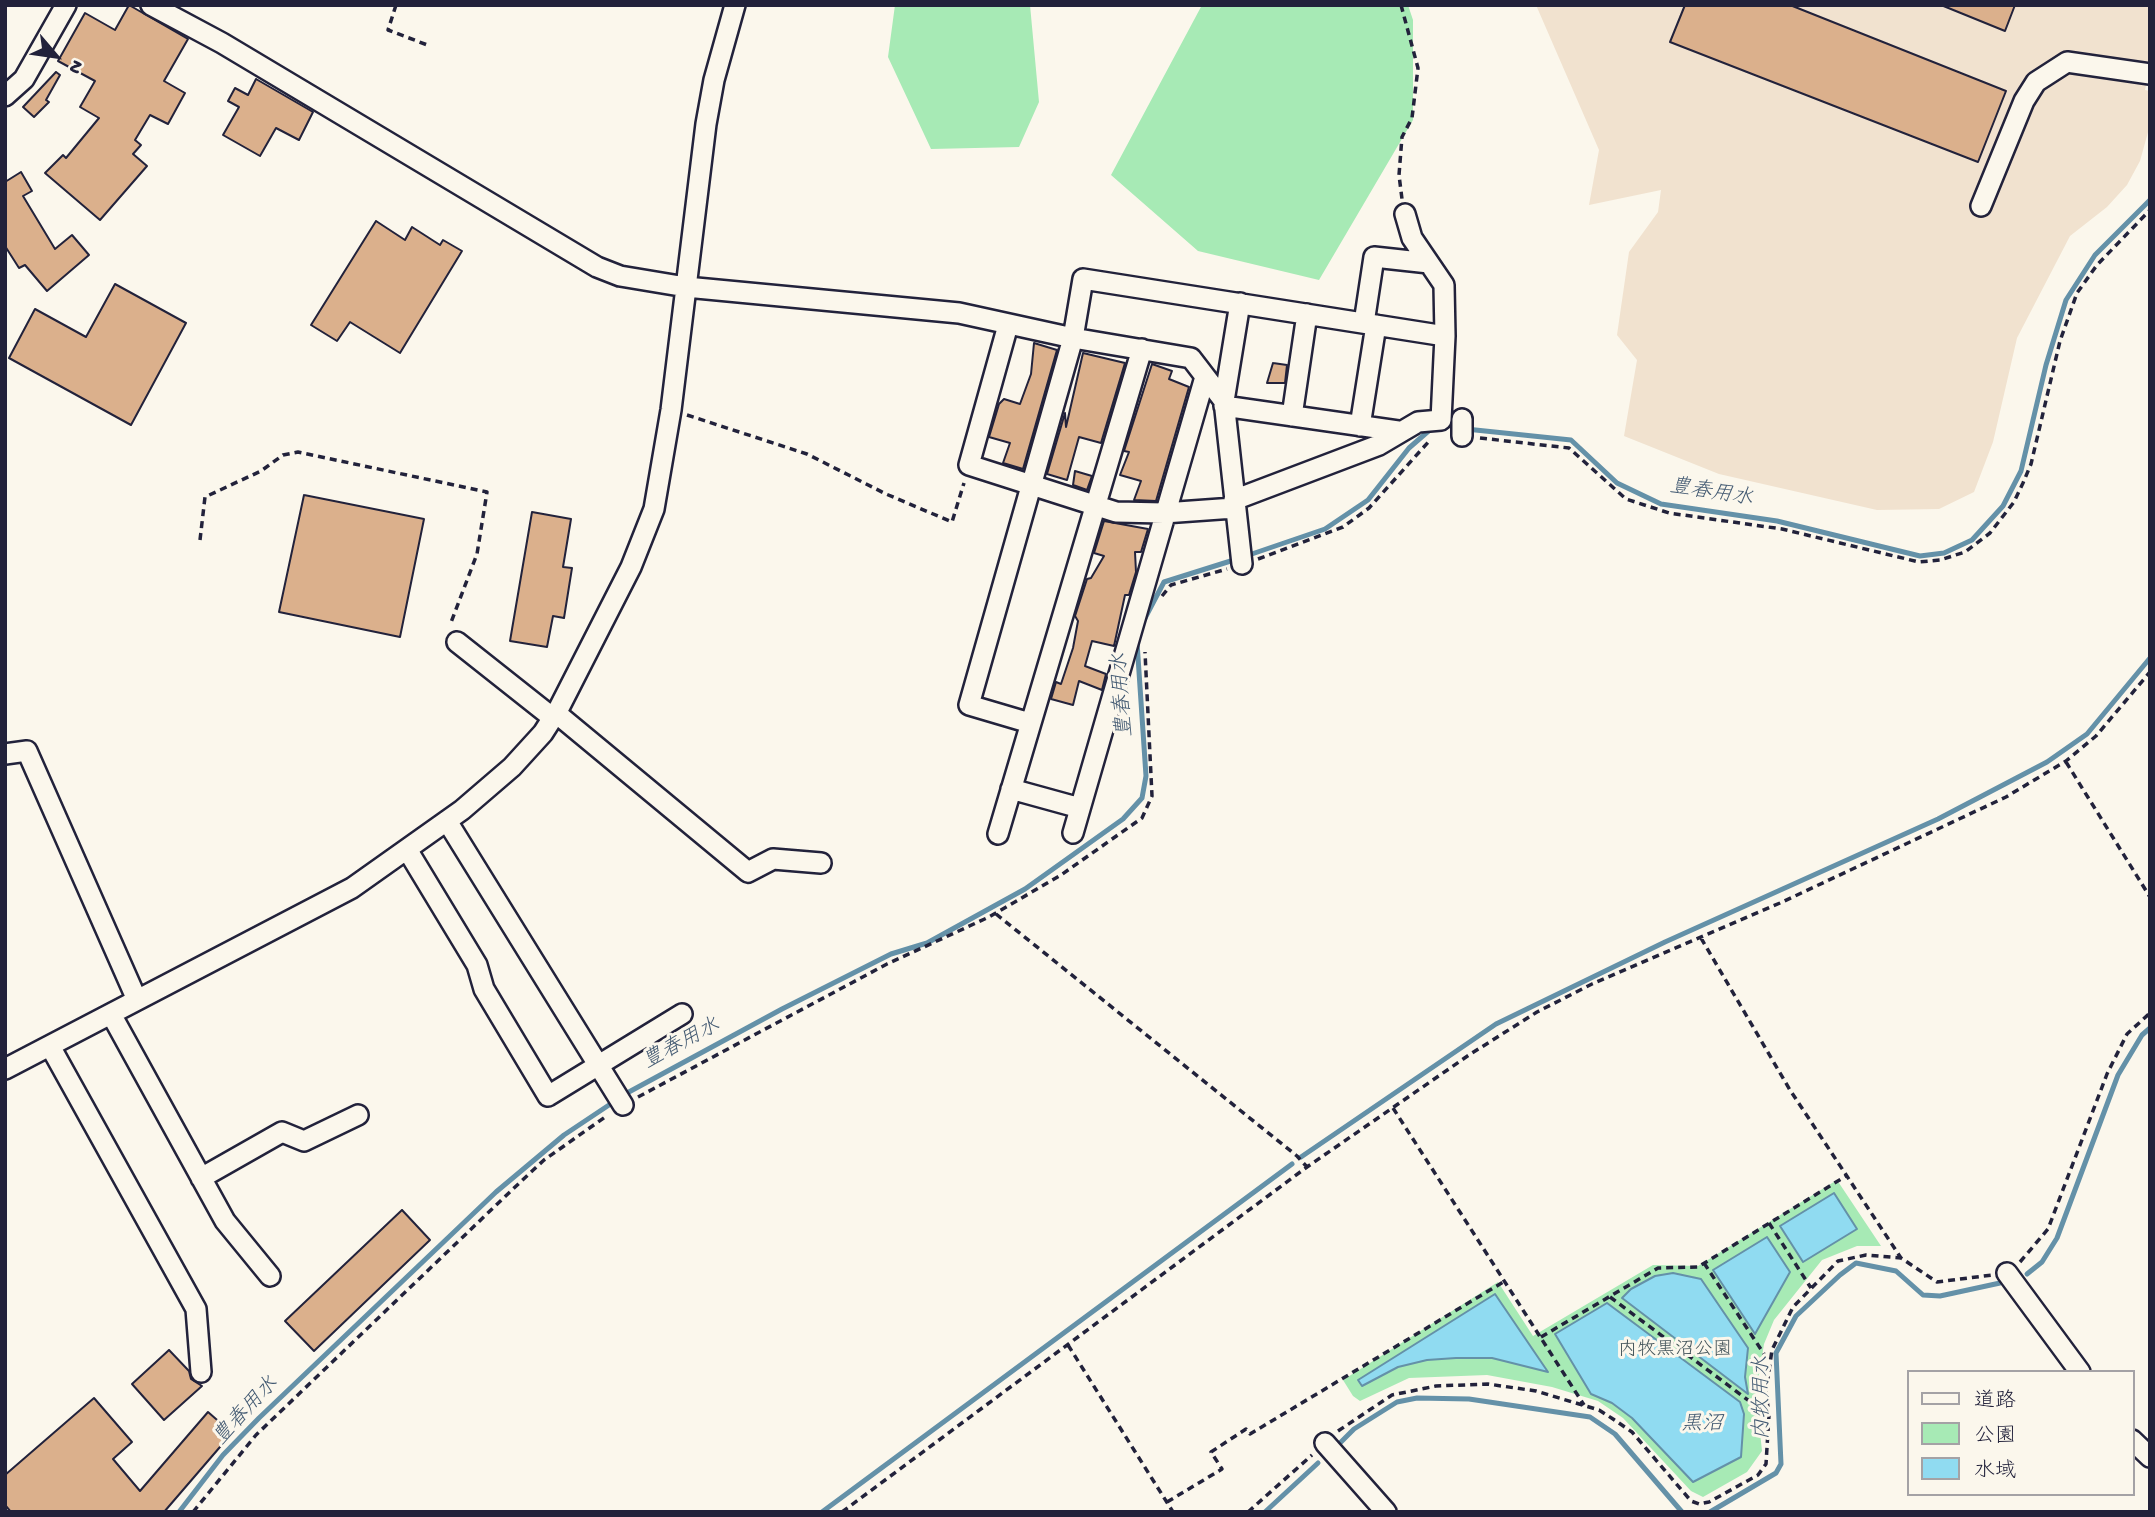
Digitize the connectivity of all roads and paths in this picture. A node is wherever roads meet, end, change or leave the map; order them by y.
1 (66, 5) edge
2 (151, 5) edge
3 (396, 5) edge
4 (735, 5) edge
5 (1401, 5) edge
6 (430, 47) dead end
7 (2149, 74) edge
8 (5, 96) edge
9 (1981, 206) dead end
10 (2150, 210) edge
11 (1405, 215) joint
12 (1429, 263) junction
13 (686, 287) junction
14 (1240, 303) junction
15 (1307, 314) junction
16 (1370, 324) junction
17 (1008, 325) junction
18 (1445, 336) junction
19 (1073, 338) junction
20 (1142, 349) junction
21 (1205, 377) junction
22 (1224, 403) junction
23 (671, 411) junction
24 (1292, 416) junction
25 (1360, 426) junction
26 (1398, 431) junction
27 (969, 465) junction
28 (1032, 487) junction
29 (1234, 504) junction
30 (1096, 505) junction
31 (1164, 513) junction
32 (200, 540) dead end
33 (1240, 555) junction
34 (1160, 599) dead end
35 (1143, 640) dead end
36 (457, 642) joint
37 (2150, 673) edge
38 (554, 715) junction
39 (1030, 723) junction
40 (5, 754) edge
41 (2066, 761) junction
42 (1011, 789) junction
43 (1080, 808) junction
44 (447, 821) junction
45 (1073, 833) dead end
46 (999, 834) dead end
47 (408, 851) junction
48 (821, 863) dead end
49 (2150, 897) edge
50 (996, 914) junction
51 (1701, 938) junction
52 (137, 1000) junction
53 (2150, 1013) edge
54 (111, 1014) junction
55 (682, 1014) dead end
56 (50, 1046) junction
57 (598, 1065) junction
58 (5, 1069) edge
59 (620, 1100) junction
60 (1393, 1108) junction
61 (358, 1115) dead end
62 (1307, 1167) junction
63 (1846, 1176) junction
64 (201, 1178) junction
65 (1769, 1223) junction
66 (1901, 1258) junction
67 (1704, 1262) junction
68 (2007, 1273) junction
69 (270, 1276) dead end
70 (1505, 1281) junction
71 (1811, 1288) junction
72 (1611, 1297) junction
73 (1541, 1337) junction
74 (1068, 1345) junction
75 (1770, 1363) junction
76 (2079, 1370) edge
77 (201, 1372) dead end
78 (1585, 1407) junction
79 (1769, 1415) junction
80 (2134, 1442) edge
81 (1325, 1443) junction
82 (2150, 1457) edge
83 (1167, 1502) junction
84 (193, 1512) edge
85 (842, 1512) edge
86 (1173, 1512) edge
87 (1248, 1512) edge
88 (1386, 1512) edge

1 - 8 street
2 - 13 street
3 - 6 path
4 - 13 street
5 - 11 path
7 - 9 street
10 - 33 path
11 - 12 street
12 - 16 street
12 - 18 street
13 - 17 street
13 - 23 street
14 - 15 street
14 - 19 street
14 - 22 street
15 - 16 street
15 - 24 street
16 - 18 street
16 - 25 street
17 - 19 street
17 - 27 street
18 - 26 street
19 - 20 street
19 - 28 street
20 - 21 street
20 - 30 street
21 - 22 street
21 - 31 street
22 - 24 street
22 - 29 street
23 - 27 path
23 - 38 street
24 - 25 street
25 - 26 street
26 - 29 street
27 - 28 street
28 - 30 street
28 - 39 street
29 - 31 street
29 - 33 street
30 - 31 street
30 - 39 street
31 - 43 street
32 - 36 path
33 - 34 path
35 - 50 path
36 - 38 street
37 - 41 path
38 - 44 street
38 - 48 street
39 - 42 street
40 - 52 street
41 - 49 path
41 - 51 path
42 - 43 street
42 - 46 street
43 - 45 street
44 - 47 street
44 - 57 street
47 - 52 street
47 - 57 street
50 - 59 path
50 - 62 path
51 - 60 path
51 - 63 path
52 - 54 street
53 - 68 path
54 - 56 street
54 - 64 street
55 - 57 street
56 - 58 street
56 - 77 street
57 - 59 street
59 - 84 path
60 - 62 path
60 - 70 path
61 - 64 street
62 - 74 path
63 - 65 path
63 - 66 path
64 - 69 street
65 - 67 path
65 - 71 path
66 - 68 path
66 - 71 path
67 - 72 path
67 - 75 path
68 - 76 street
70 - 73 path
70 - 83 path
71 - 75 path
72 - 73 path
72 - 79 path
73 - 78 path
74 - 83 path
74 - 85 path
75 - 79 path
78 - 79 path
78 - 81 path
80 - 82 street
81 - 87 path
81 - 88 street
83 - 86 path

